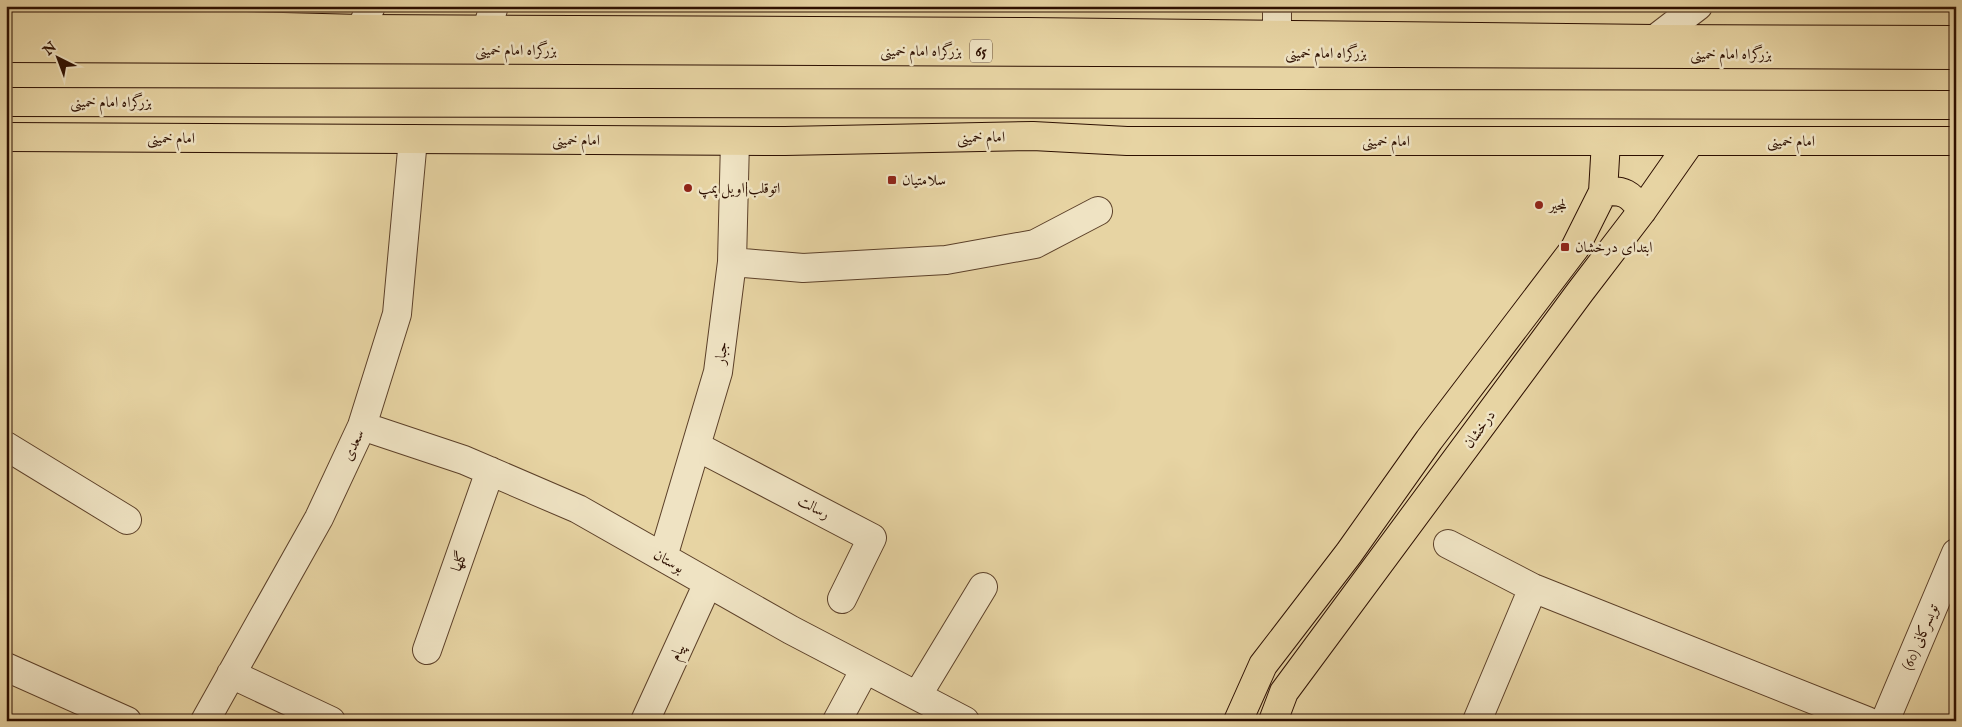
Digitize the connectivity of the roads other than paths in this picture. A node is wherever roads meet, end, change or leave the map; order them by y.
1 (1277, 6) edge
2 (1698, 6) edge
3 (55, 16) edge
4 (201, 16) edge
5 (366, 17) edge
6 (490, 18) edge
7 (6, 26) edge
8 (1277, 36) junction
9 (1655, 40) junction
10 (1956, 40) edge
11 (6, 48) edge
12 (1956, 55) edge
13 (6, 102) edge
14 (1956, 105) edge
15 (6, 138) edge
16 (414, 139) junction
17 (735, 141) junction
18 (1606, 141) junction
19 (1691, 141) junction
20 (1956, 141) edge
21 (1603, 192) junction
22 (1642, 210) junction
23 (1098, 212) dead end
24 (732, 262) junction
25 (362, 426) junction
26 (6, 446) edge
27 (696, 446) junction
28 (490, 471) junction
29 (127, 520) dead end
30 (1448, 544) dead end
31 (1956, 553) edge
32 (663, 557) junction
33 (708, 583) junction
34 (983, 587) dead end
35 (1533, 588) junction
36 (842, 599) dead end
37 (427, 650) dead end
38 (6, 667) edge
39 (865, 669) junction
40 (231, 674) junction
41 (917, 696) junction
42 (128, 721) edge
43 (205, 721) edge
44 (331, 721) edge
45 (645, 721) edge
46 (837, 721) edge
47 (964, 721) edge
48 (1238, 721) edge
49 (1273, 721) edge
50 (1477, 721) edge
51 (1867, 721) edge
52 (1885, 721) edge

1 - 8 street
2 - 9 street
3 - 4 main road
3 - 7 main road
4 - 5 main road
5 - 6 main road
6 - 8 main road
8 - 9 main road
9 - 10 main road
11 - 12 main road, بزرگراه امام خمینی / 65
13 - 14 main road, بزرگراه امام خمینی
15 - 16 main road, امام خمینی
16 - 17 main road, امام خمینی
16 - 25 street, سعدی
17 - 18 main road, امام خمینی
17 - 24 street, جبار
18 - 19 main road, امام خمینی
18 - 21 main road
19 - 20 main road, امام خمینی
19 - 22 main road, درخشان
21 - 22 main road
21 - 48 main road
22 - 49 main road, درخشان
23 - 24 street
24 - 27 street, جبار
25 - 28 street, بوستان
25 - 40 street, سعدی
26 - 29 street
27 - 32 street, جبار
27 - 36 street, رسالت
28 - 32 street, بوستان
28 - 37 street, گلها
30 - 35 street
31 - 52 street, تویسرکانی (60)
32 - 33 street, بوستان
33 - 39 street, بوستان
33 - 45 street, پیام
34 - 41 street
35 - 50 street
35 - 51 street
38 - 42 street
39 - 41 street, بوستان
39 - 46 street
40 - 43 street, سعدی
40 - 44 street
41 - 47 street, بوستان

